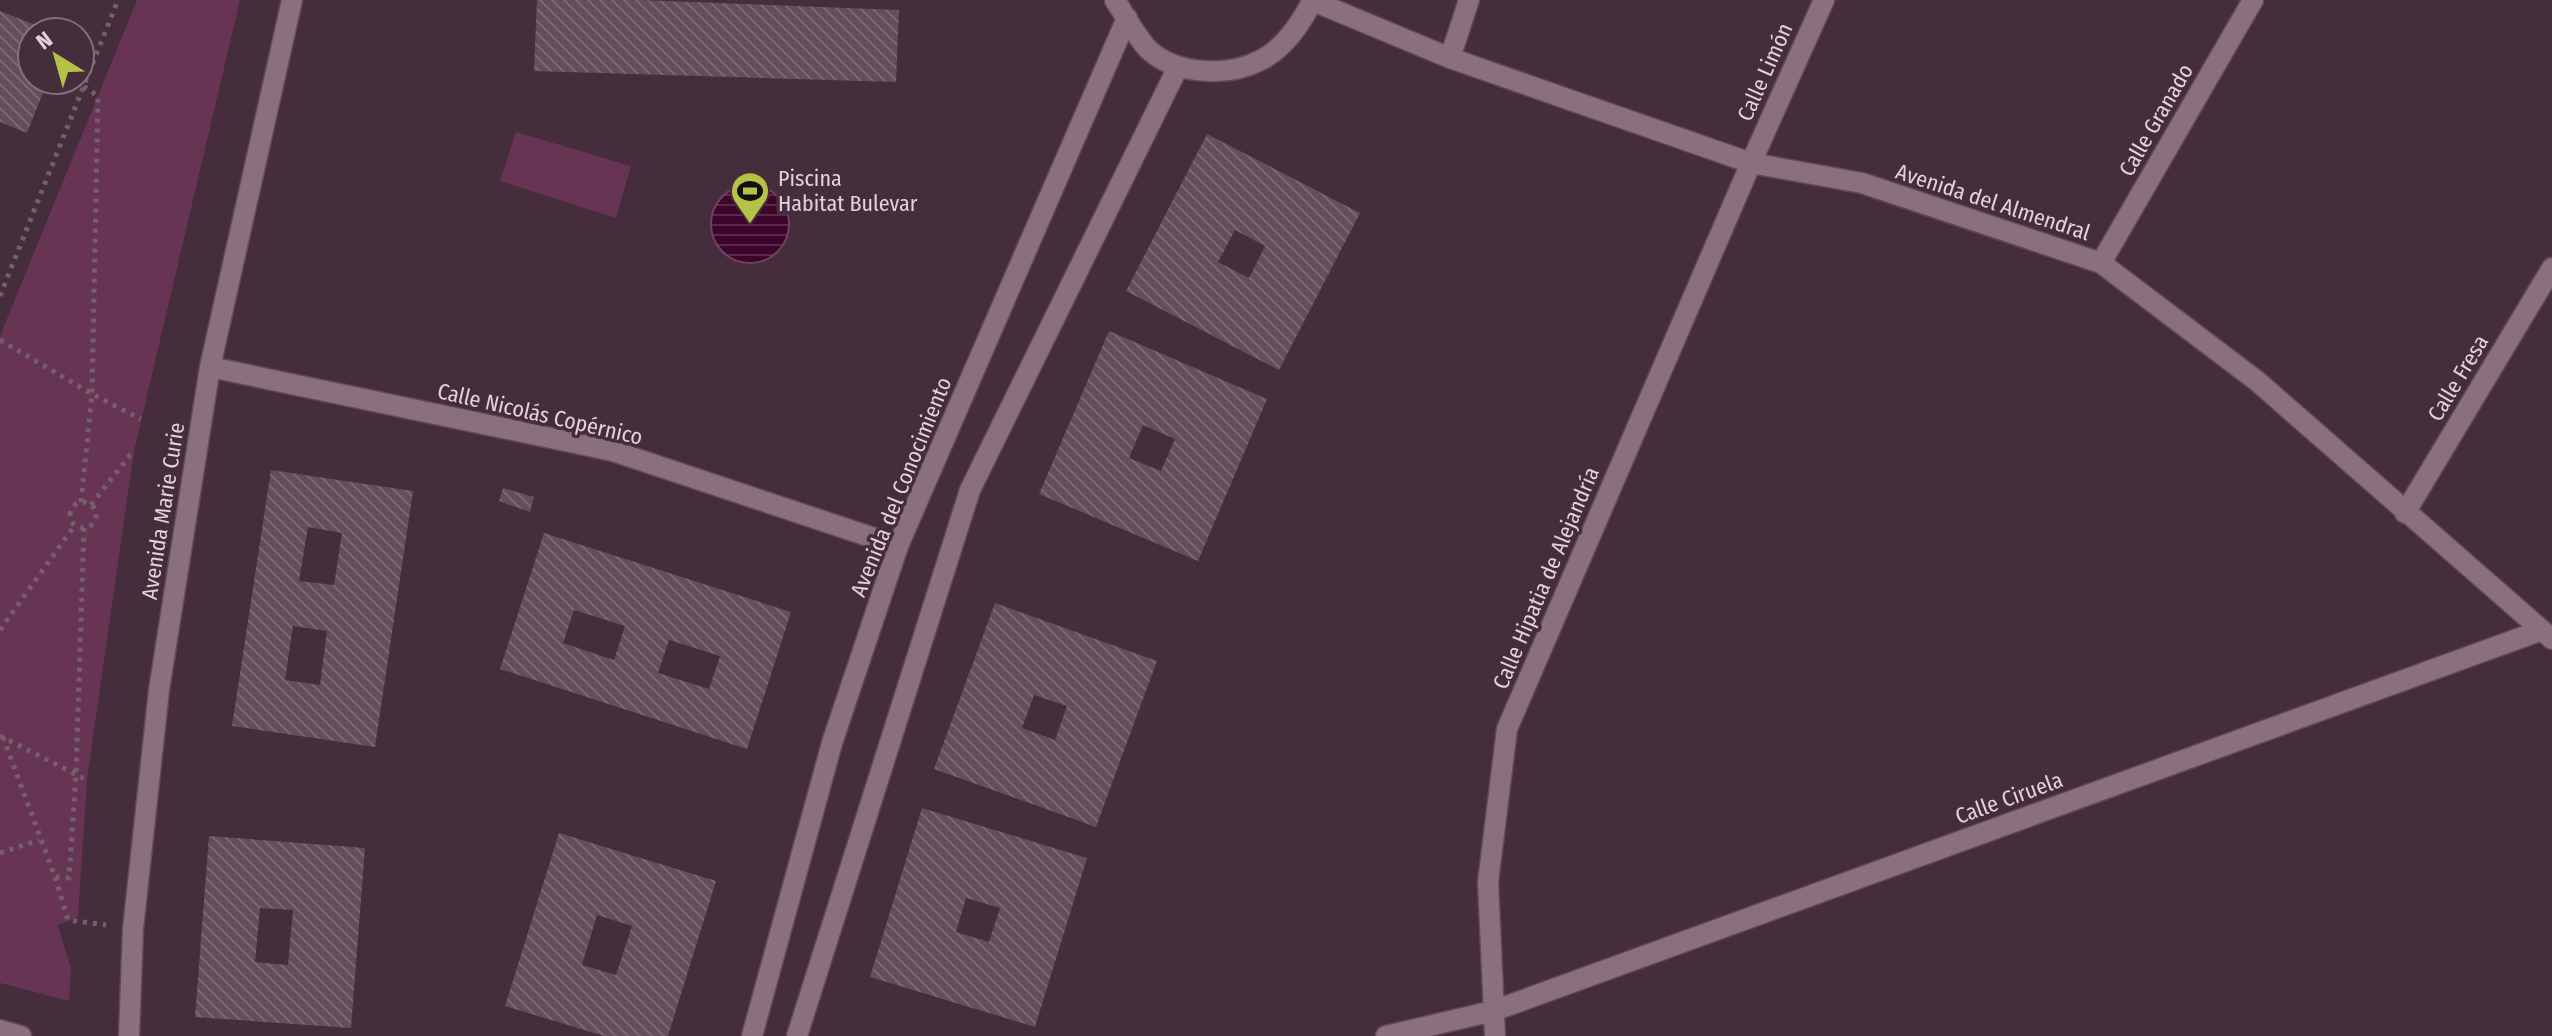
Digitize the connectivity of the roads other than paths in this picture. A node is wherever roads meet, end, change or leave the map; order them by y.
1 (292, 0) edge
2 (1115, 0) edge
3 (1469, 0) edge
4 (1824, 0) edge
5 (2253, 0) edge
6 (1313, 1) edge
7 (1127, 18) junction
8 (1450, 58) junction
9 (1178, 67) junction
10 (1751, 163) junction
11 (2101, 263) junction
12 (2552, 268) edge
13 (210, 367) junction
14 (2405, 513) junction
15 (898, 546) junction
16 (2547, 635) edge
17 (1493, 1011) junction
18 (0, 1030) edge
19 (21, 1036) edge
20 (129, 1036) edge
21 (752, 1036) edge
22 (797, 1036) edge
23 (1386, 1036) edge
24 (1495, 1036) edge

1 - 13 street, Avenida Marie Curie
2 - 7 street
3 - 8 street
4 - 10 street, Calle Limón
5 - 11 street, Calle Granado
6 - 8 street, Avenida del Almendral
6 - 9 street
7 - 9 street
7 - 15 street, Avenida del Conocimiento
8 - 10 street, Avenida del Almendral
9 - 22 street
10 - 11 street, Avenida del Almendral
10 - 17 street, Calle Hipatia de Alejandría
11 - 14 street, Avenida del Almendral
12 - 14 street, Calle Fresa
13 - 15 street, Calle Nicolás Copérnico
13 - 20 street, Avenida Marie Curie
14 - 16 street, Avenida del Almendral
15 - 21 street, Avenida del Conocimiento
16 - 17 street, Calle Ciruela
17 - 23 street, Calle Ciruela
17 - 24 street, Calle Hipatia de Alejandría
18 - 19 street

